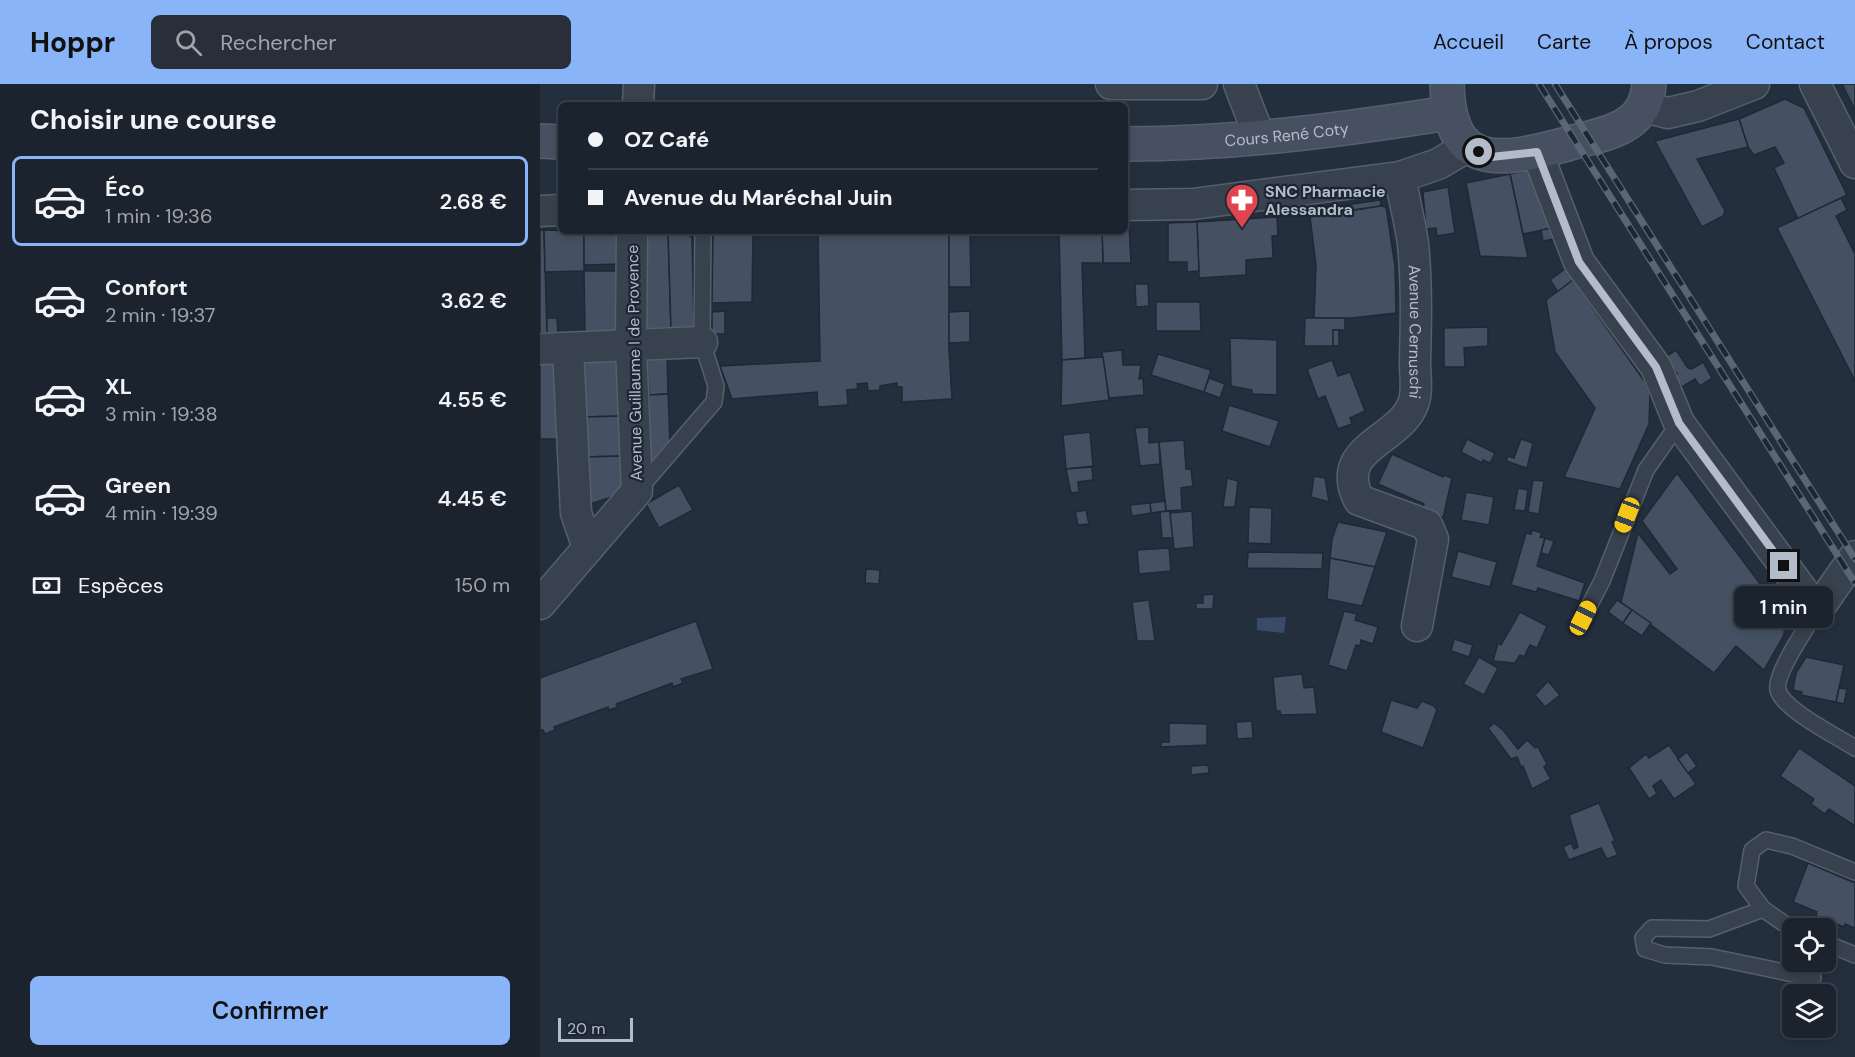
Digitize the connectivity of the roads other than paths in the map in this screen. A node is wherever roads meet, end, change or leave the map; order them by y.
1 (639, 84) edge
2 (1111, 84) edge
3 (1202, 84) edge
4 (1239, 84) edge
5 (1754, 84) edge
6 (1815, 84) edge
7 (1646, 95) edge
8 (1448, 98) edge
9 (638, 102) edge
10 (1260, 138) junction
11 (540, 141) edge
12 (558, 142) edge
13 (1128, 144) edge
14 (1467, 147) junction
15 (1537, 152) junction
16 (1855, 163) edge
17 (1400, 177) junction
18 (1128, 205) edge
19 (558, 210) edge
20 (540, 211) edge
21 (632, 234) edge
22 (703, 234) edge
23 (702, 342) junction
24 (631, 347) junction
25 (554, 349) edge
26 (1679, 423) junction
27 (637, 490) junction
28 (588, 548) junction
29 (1855, 556) edge
30 (540, 604) edge
31 (1819, 608) junction
32 (1583, 618) dead end
33 (1416, 626) dead end
34 (1855, 748) edge
35 (1855, 872) edge
36 (1763, 909) junction
37 (1782, 921) edge
38 (1836, 947) edge
39 (1855, 955) edge
40 (1813, 978) dead end

1 - 9 street
2 - 3 street
4 - 10 street
5 - 7 street
6 - 16 street
7 - 15 street
8 - 10 street, Cours René Coty
8 - 14 street, Cours René Coty
10 - 13 street, Cours René Coty
11 - 12 street
14 - 15 street
14 - 17 street
15 - 26 street
17 - 18 street
17 - 33 street, Avenue Cernuschi
19 - 20 street
21 - 24 street, Avenue Guillaume I de Provence
22 - 23 lane
23 - 24 street
23 - 27 lane
24 - 25 street
24 - 27 street, Avenue Guillaume I de Provence
25 - 28 street
26 - 31 street
26 - 32 lane
27 - 28 street, Avenue Guillaume I de Provence
28 - 30 street, Avenue Guillaume I de Provence
29 - 31 street
31 - 34 lane
35 - 36 lane
36 - 37 lane
36 - 40 lane
38 - 39 lane

